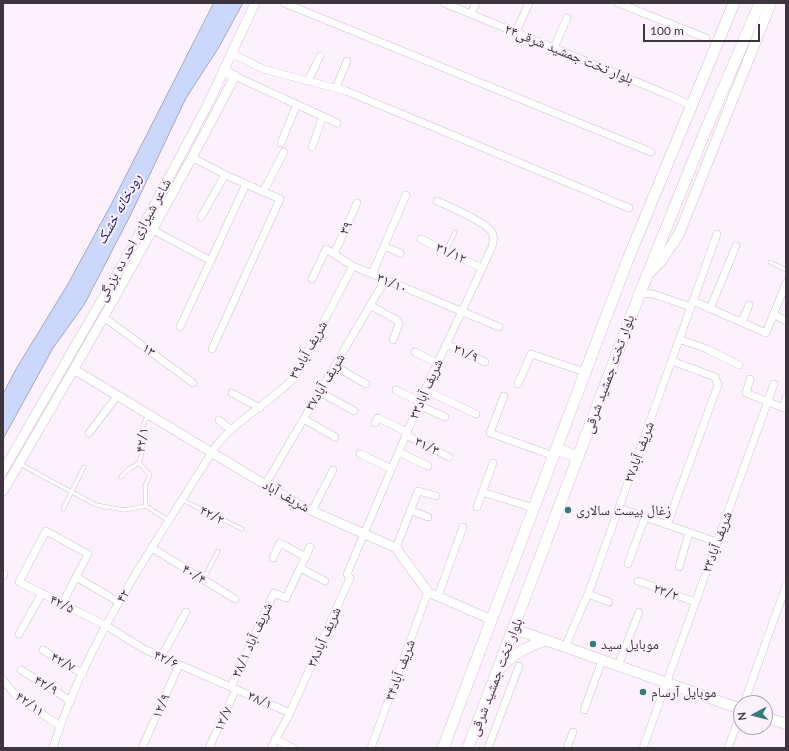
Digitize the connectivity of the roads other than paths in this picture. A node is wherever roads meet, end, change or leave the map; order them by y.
1 (255, 3) edge
2 (284, 3) edge
3 (445, 3) edge
4 (476, 3) edge
5 (529, 3) edge
6 (618, 3) edge
7 (734, 3) edge
8 (760, 3) edge
9 (771, 3) edge
10 (471, 14) junction
11 (567, 18) dead end
12 (516, 32) junction
13 (706, 38) dead end
14 (554, 48) junction
15 (231, 53) junction
16 (320, 56) dead end
17 (347, 61) dead end
18 (223, 71) junction
19 (235, 76) junction
20 (308, 81) junction
21 (336, 88) junction
22 (297, 104) junction
23 (692, 106) junction
24 (324, 116) junction
25 (337, 122) dead end
26 (281, 143) dead end
27 (312, 147) dead end
28 (284, 152) dead end
29 (651, 152) dead end
30 (193, 158) junction
31 (225, 175) junction
32 (246, 184) junction
33 (263, 192) junction
34 (406, 195) dead end
35 (437, 200) dead end
36 (357, 203) dead end
37 (629, 208) dead end
38 (201, 217) dead end
39 (153, 230) junction
40 (455, 232) dead end
41 (717, 234) dead end
42 (420, 239) dead end
43 (384, 246) junction
44 (736, 246) dead end
45 (446, 251) junction
46 (400, 253) dead end
47 (334, 254) junction
48 (211, 261) junction
49 (770, 262) dead end
50 (353, 266) junction
51 (482, 268) junction
52 (786, 270) edge
53 (372, 274) junction
54 (646, 276) junction
55 (312, 279) dead end
56 (385, 280) junction
57 (786, 283) edge
58 (640, 293) junction
59 (692, 304) junction
60 (749, 305) dead end
61 (371, 306) junction
62 (710, 309) junction
63 (460, 312) junction
64 (773, 314) junction
65 (105, 318) junction
66 (786, 320) edge
67 (742, 322) junction
68 (499, 327) dead end
69 (180, 328) dead end
70 (679, 339) junction
71 (393, 340) dead end
72 (446, 344) junction
73 (212, 349) dead end
74 (415, 352) dead end
75 (672, 361) junction
76 (485, 362) dead end
77 (438, 363) junction
78 (739, 364) dead end
79 (335, 366) junction
80 (75, 370) junction
81 (585, 372) junction
82 (750, 379) dead end
83 (193, 383) dead end
84 (366, 384) dead end
85 (518, 384) dead end
86 (774, 384) dead end
87 (396, 390) dead end
88 (425, 390) junction
89 (320, 392) junction
90 (232, 393) dead end
91 (118, 395) junction
92 (504, 396) dead end
93 (786, 398) edge
94 (768, 401) junction
95 (419, 403) junction
96 (260, 408) junction
97 (784, 408) edge
98 (354, 411) dead end
99 (148, 414) junction
100 (476, 414) dead end
101 (445, 417) dead end
102 (304, 419) junction
103 (219, 420) dead end
104 (374, 423) dead end
105 (231, 430) junction
106 (88, 433) dead end
107 (406, 433) junction
108 (335, 437) dead end
109 (212, 452) junction
110 (399, 452) junction
111 (555, 452) junction
112 (360, 454) dead end
113 (449, 457) dead end
114 (578, 457) junction
115 (139, 463) junction
116 (493, 463) dead end
117 (19, 464) junction
118 (428, 466) dead end
119 (84, 467) dead end
120 (392, 468) junction
121 (333, 470) dead end
122 (3, 471) edge
123 (121, 477) dead end
124 (265, 484) junction
125 (3, 491) edge
126 (70, 492) junction
127 (482, 492) junction
128 (436, 496) dead end
129 (182, 500) junction
130 (146, 506) junction
131 (477, 507) dead end
132 (534, 508) junction
133 (619, 508) junction
134 (63, 509) dead end
135 (410, 510) junction
136 (312, 511) junction
137 (428, 517) dead end
138 (645, 517) junction
139 (170, 521) junction
140 (667, 525) junction
141 (463, 527) dead end
142 (242, 529) dead end
143 (689, 532) junction
144 (364, 534) junction
145 (717, 542) junction
146 (310, 547) dead end
147 (152, 548) junction
148 (396, 548) junction
149 (218, 551) dead end
150 (306, 557) junction
151 (273, 558) dead end
152 (628, 564) dead end
153 (678, 567) dead end
154 (300, 568) junction
155 (76, 578) junction
156 (203, 580) junction
157 (325, 581) dead end
158 (638, 581) dead end
159 (786, 586) edge
160 (428, 592) junction
161 (42, 594) junction
162 (588, 594) junction
163 (438, 596) junction
164 (235, 600) dead end
165 (119, 602) junction
166 (608, 602) dead end
167 (695, 602) junction
168 (62, 604) junction
169 (186, 612) dead end
170 (639, 612) dead end
171 (492, 620) junction
172 (105, 625) junction
173 (514, 629) junction
174 (19, 634) dead end
175 (547, 640) junction
176 (565, 647) junction
177 (43, 650) dead end
178 (161, 656) junction
179 (602, 661) junction
180 (179, 664) junction
181 (519, 666) dead end
182 (618, 666) junction
183 (499, 669) junction
184 (21, 670) dead end
185 (84, 674) junction
186 (3, 680) edge
187 (665, 682) junction
188 (233, 688) junction
189 (747, 695) edge
190 (71, 700) junction
191 (733, 705) edge
192 (584, 710) dead end
193 (290, 713) junction
194 (773, 720) edge
195 (786, 724) edge
196 (60, 726) junction
197 (573, 732) dead end
198 (733, 735) edge
199 (275, 739) junction
200 (53, 748) edge
201 (142, 748) edge
202 (209, 748) edge
203 (271, 748) edge
204 (293, 748) edge
205 (371, 748) edge
206 (443, 748) edge
207 (468, 748) edge
208 (488, 748) edge
209 (568, 748) edge
210 (642, 748) edge
211 (728, 748) edge

1 - 15 street, شاعر شیرازی احد ده بزرگی
2 - 29 street
3 - 10 street, بلوار تخت جمشید شرقی۲۴
4 - 10 street
5 - 12 street
6 - 13 street
7 - 23 main road, بلوار تخت جمشید شرقی
8 - 54 main road, بلوار تخت جمشید شرقی
9 - 54 main road
10 - 12 street, بلوار تخت جمشید شرقی۲۴
11 - 14 street
12 - 14 street, بلوار تخت جمشید شرقی۲۴
14 - 23 street, بلوار تخت جمشید شرقی۲۴
15 - 18 street, شاعر شیرازی احد ده بزرگی
15 - 20 street
16 - 20 street
17 - 21 street
18 - 19 street
18 - 122 street, شاعر شیرازی احد ده بزرگی
19 - 22 street
19 - 30 street
20 - 21 street
21 - 37 street
22 - 24 street
22 - 26 street
23 - 81 main road, بلوار تخت جمشید شرقی
24 - 25 street
24 - 27 street
28 - 33 street
30 - 31 street
30 - 39 street
31 - 32 street
31 - 38 street
32 - 33 street
32 - 48 street
33 - 73 street
34 - 43 street
35 - 51 street, شریف آباد۳۳
36 - 47 street, ۳۹
39 - 48 street
39 - 65 street
40 - 45 lane
41 - 59 street, شریف آباد۲۷
42 - 45 street, ۳۱/۱۲
43 - 46 street
43 - 53 street
44 - 62 street
45 - 51 street, ۳۱/۱۲
47 - 50 street, ۳۱/۱۰
47 - 55 street, ۳۱/۱۰
48 - 69 street
49 - 52 lane
50 - 53 street, ۳۱/۱۰
50 - 96 street, شریف آباد۳۹
51 - 63 street, شریف آباد۳۳
53 - 56 street, ۳۱/۱۰
54 - 58 main road, بلوار تخت جمشید شرقی
56 - 61 street, شریف آباد۳۷
56 - 63 street, ۳۱/۱۰
57 - 64 street
58 - 59 street
58 - 114 main road, بلوار تخت جمشید شرقی
59 - 62 street
59 - 70 street, شریف آباد۲۷
60 - 67 street
61 - 71 street
61 - 79 street, شریف آباد۳۷
62 - 67 street
63 - 68 street, ۳۱/۱۰
63 - 72 street, شریف آباد۳۳
64 - 66 street
64 - 67 street
65 - 80 street
65 - 83 street, ۱۳
70 - 75 street, شریف آباد۲۷
70 - 78 street
72 - 76 street, ۳۱/۹
72 - 77 street, شریف آباد۳۳
74 - 77 street
75 - 133 street, شریف آباد۲۷
75 - 140 street
77 - 88 street, شریف آباد۳۳
79 - 84 street
79 - 89 street, شریف آباد۳۷
80 - 91 street, شریف آباد
80 - 117 street
81 - 85 street
81 - 111 main road, بلوار تخت جمشید شرقی
82 - 94 street
86 - 94 street, شریف آباد۲۳
87 - 95 street
88 - 95 street, شریف آباد۳۳
88 - 100 street
89 - 98 street
89 - 102 street, شریف آباد۳۷
90 - 96 street
91 - 99 street, شریف آباد
91 - 106 street
92 - 111 street
93 - 97 street
94 - 97 street
94 - 145 street, شریف آباد۲۳
95 - 101 street
95 - 107 street, شریف آباد۳۳
96 - 105 street, شریف آباد۳۹
99 - 109 street, شریف آباد
99 - 115 lane, ۴۲/۱
102 - 108 street
102 - 124 street, شریف آباد۳۷
103 - 105 street
104 - 107 street, ۳۱/۳
105 - 109 street, شریف آباد۳۹
107 - 110 street, شریف آباد۳۳
107 - 113 street, ۳۱/۳
109 - 124 street, شریف آباد
109 - 129 street, ۴۲
110 - 118 street
110 - 120 street, شریف آباد۳۳
111 - 114 main road
111 - 132 main road, بلوار تخت جمشید شرقی
112 - 120 street
114 - 173 main road, بلوار تخت جمشید شرقی
115 - 123 lane
115 - 130 lane, ۴۲/۱
116 - 127 street
117 - 125 street
117 - 126 lane
119 - 126 lane
120 - 144 street, شریف آباد۳۳
121 - 136 street
124 - 136 street, شریف آباد
126 - 130 lane
126 - 134 lane
127 - 131 street
127 - 132 street
128 - 135 street
129 - 139 street, ۴۲
129 - 142 lane, ۴۲/۲
130 - 139 lane
132 - 171 main road, بلوار تخت جمشید شرقی
133 - 138 street
133 - 162 street, شریف آباد۲۷
135 - 137 street
135 - 148 street
136 - 144 street, شریف آباد
138 - 140 street
138 - 152 street
139 - 147 street, ۴۲
140 - 143 street
141 - 163 street
143 - 145 street
143 - 153 street
144 - 148 street, شریف آباد
144 - 193 street, شریف آباد۳۸
145 - 167 street, شریف آباد۲۳
146 - 150 street
147 - 156 street, ۴۰/۴
147 - 165 street, ۴۲
148 - 160 street
149 - 156 lane
150 - 151 street
150 - 154 street
154 - 157 street
154 - 188 street, ۳۸/۱ شریف آباد
155 - 161 street, ۴۲/۵
155 - 165 street
155 - 168 street
156 - 164 street, ۴۰/۴
158 - 167 street, ۲۳/۲
159 - 189 street
160 - 163 street
160 - 205 street, شریف آباد۳۴
161 - 168 street, ۴۲/۵
161 - 174 street
162 - 166 street
162 - 176 street, شریف آباد۲۷
163 - 171 street
165 - 172 street, ۴۲
167 - 187 street, شریف آباد۲۳
168 - 172 street, ۴۲/۵
169 - 178 street
170 - 182 street
171 - 206 main road, بلوار تخت جمشید شرقی
172 - 178 street, ۴۲/۶
172 - 185 street, ۴۲
173 - 175 main road
173 - 183 main road, بلوار تخت جمشید شرقی
175 - 176 main road
175 - 183 main road
176 - 179 main road
177 - 185 street, ۴۲/۷
178 - 180 street, ۴۲/۶
179 - 182 main road
179 - 192 street
180 - 188 street, ۴۲/۶
180 - 201 street, ۱۲/۹
181 - 208 street
182 - 187 main road
183 - 207 main road, بلوار تخت جمشید شرقی
184 - 190 street, ۴۲/۹
185 - 190 street, ۴۲
186 - 196 street, ۴۲/۱۱
187 - 191 main road
187 - 210 street, شریف آباد۲۳
188 - 193 street, ۳۸/۱
188 - 202 street, ۱۲/۷
190 - 196 street, ۴۲
193 - 199 street, شریف آباد۳۸
194 - 195 main road
196 - 200 street, ۴۲
197 - 209 street
198 - 211 street
199 - 203 street, شریف آباد۳۸
199 - 204 street

